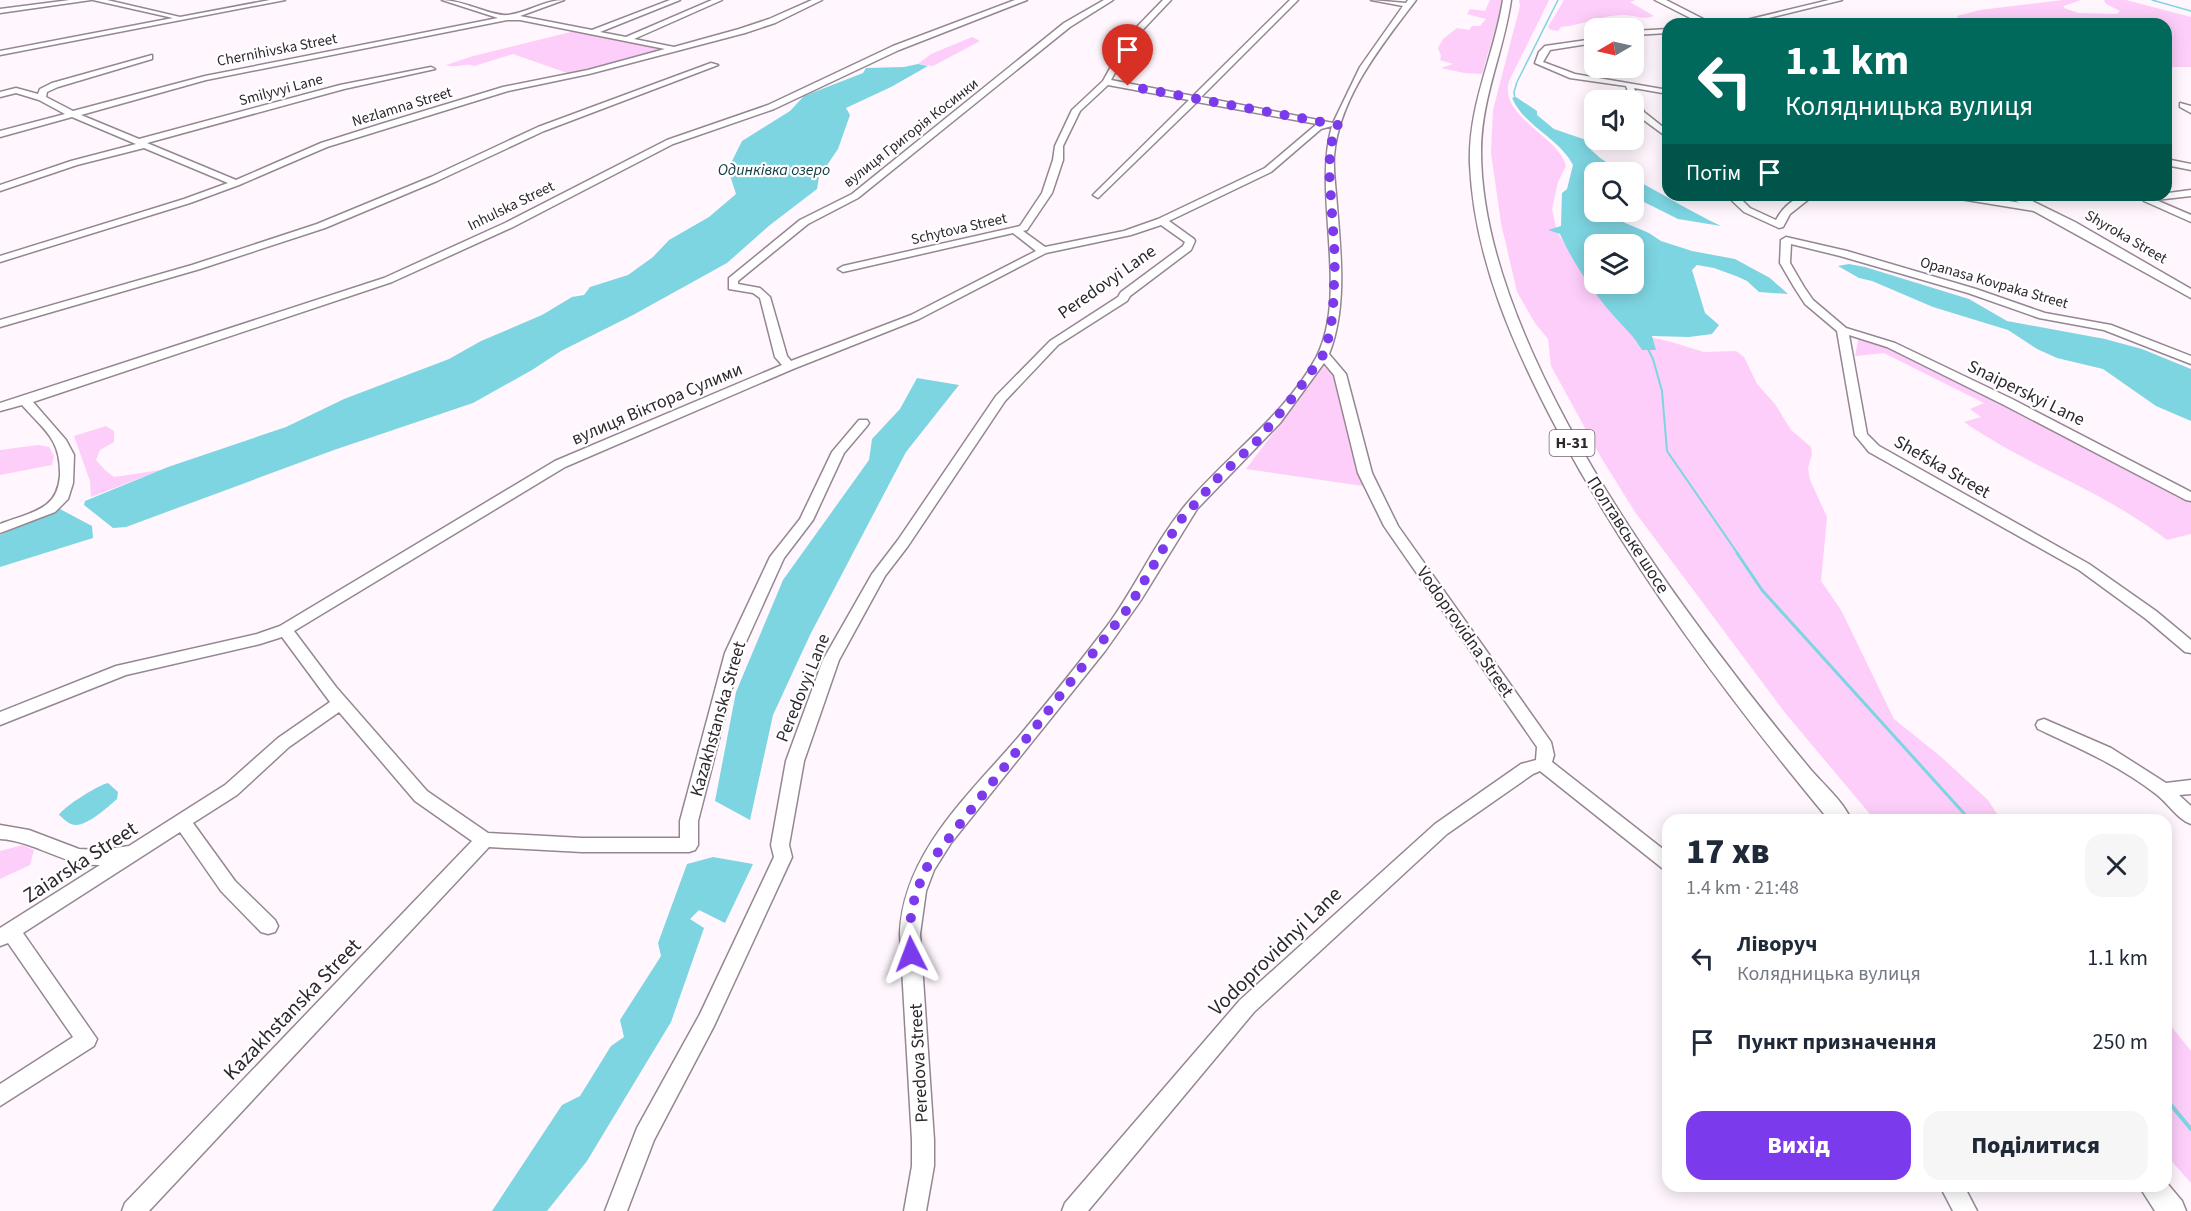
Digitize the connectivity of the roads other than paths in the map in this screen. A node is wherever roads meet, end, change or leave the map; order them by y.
1 (87, 0) edge
2 (98, 0) edge
3 (126, 0) edge
4 (281, 0) edge
5 (446, 0) edge
6 (560, 0) edge
7 (676, 0) edge
8 (718, 0) edge
9 (818, 0) edge
10 (1023, 0) edge
11 (1109, 0) edge
12 (1167, 0) edge
13 (1294, 0) edge
14 (1375, 0) edge
15 (1507, 0) edge
16 (1659, 0) edge
17 (1838, 0) edge
18 (115, 2) junction
19 (1410, 3) edge
20 (0, 11) edge
21 (179, 18) junction
22 (507, 18) junction
23 (1696, 18) edge
24 (1760, 18) edge
25 (1662, 31) edge
26 (594, 32) junction
27 (1644, 32) edge
28 (629, 38) junction
29 (1584, 42) edge
30 (676, 49) junction
31 (0, 53) edge
32 (149, 57) dead end
33 (714, 64) dead end
34 (431, 69) dead end
35 (1584, 78) edge
36 (1587, 78) edge
37 (1106, 82) junction
38 (1629, 84) junction
39 (1662, 91) edge
40 (0, 95) edge
41 (43, 95) junction
42 (1195, 97) junction
43 (74, 115) junction
44 (1333, 124) junction
45 (1662, 130) edge
46 (0, 134) edge
47 (142, 143) junction
48 (2172, 163) edge
49 (2191, 166) edge
50 (236, 183) junction
51 (0, 188) edge
52 (2191, 193) edge
53 (1098, 195) dead end
54 (2172, 195) edge
55 (1737, 201) edge
56 (1800, 201) edge
57 (1991, 201) edge
58 (2023, 201) edge
59 (2149, 201) edge
60 (2040, 209) junction
61 (2191, 219) edge
62 (1162, 221) junction
63 (1779, 225) junction
64 (1016, 231) junction
65 (1786, 240) junction
66 (1043, 251) junction
67 (0, 259) edge
68 (843, 269) dead end
69 (2191, 294) edge
70 (0, 324) edge
71 (1842, 330) junction
72 (1323, 355) junction
73 (2191, 360) edge
74 (789, 366) junction
75 (0, 396) edge
76 (19, 402) junction
77 (0, 407) edge
78 (863, 423) dead end
79 (2191, 497) edge
80 (0, 529) edge
81 (285, 630) junction
82 (2191, 648) edge
83 (342, 703) junction
84 (0, 719) edge
85 (2044, 724) dead end
86 (1543, 764) junction
87 (2191, 787) edge
88 (2163, 790) junction
89 (1836, 814) edge
90 (2191, 817) edge
91 (183, 822) junction
92 (0, 832) edge
93 (485, 840) junction
94 (138, 852) junction
95 (1662, 857) edge
96 (268, 926) dead end
97 (6, 935) edge
98 (0, 1096) edge
99 (1955, 1192) edge
100 (2157, 1192) edge
101 (133, 1211) edge
102 (616, 1211) edge
103 (915, 1211) edge
104 (1074, 1211) edge
105 (1966, 1211) edge
106 (2172, 1211) edge

1 - 20 street
2 - 18 street
3 - 18 street
4 - 21 street
5 - 22 street
6 - 22 street, Chernihivska Street
7 - 26 street
8 - 28 street
9 - 30 street, Nezlamna Street
10 - 76 street, Inhulska Street
11 - 74 street, вулиця Григорія Косинки
12 - 37 street, Schytova Street
13 - 42 street
14 - 19 street
15 - 89 main road, Полтавське шосе / Н-31
16 - 23 main road
17 - 24 street
18 - 21 street
19 - 44 street, Peredova Street
21 - 31 street
22 - 26 street
22 - 43 street, Chernihivska Street
25 - 27 street
26 - 28 street
28 - 30 street
29 - 35 street
30 - 50 street, Nezlamna Street
32 - 41 street
33 - 70 street
34 - 47 street, Smilyvyi Lane
36 - 38 street
37 - 42 street
37 - 64 street, Schytova Street
38 - 39 street
38 - 45 street
40 - 41 street
41 - 43 street
42 - 44 street
42 - 53 street
43 - 46 street, Chernihivska Street
43 - 47 street
44 - 62 street, вулиця Віктора Сулими
44 - 72 street, Peredova Street
47 - 50 street
47 - 51 street, Smilyvyi Lane
48 - 49 street
50 - 67 street, Nezlamna Street
52 - 54 street
55 - 63 street
56 - 63 street
57 - 60 street
58 - 60 main road, Shyroka Street
59 - 61 street
60 - 69 main road, Shyroka Street
62 - 66 street, вулиця Віктора Сулими
62 - 102 street, Peredovyi Lane
63 - 65 street
64 - 66 street
64 - 68 street, Schytova Street
65 - 71 street
65 - 73 street, Opanasa Kovpaka Street
66 - 74 street, вулиця Віктора Сулими
71 - 79 street, Snaiperskyi Lane
71 - 82 street, Shefska Street
72 - 86 street, Vodoprovidna Street
72 - 103 street, Peredova Street
74 - 81 street, вулиця Віктора Сулими
75 - 76 street
76 - 77 street, Inhulska Street
76 - 80 street
78 - 93 street, Kazakhstanska Street
81 - 83 street, Kazakhstanska Street
81 - 84 street, вулиця Віктора Сулими
83 - 91 street, Zaiarska Street
83 - 93 street, Kazakhstanska Street
85 - 88 street
86 - 95 street
86 - 104 street, Vodoprovidnyi Lane
87 - 88 street
88 - 90 street
91 - 94 street, Zaiarska Street
91 - 96 street
92 - 94 street
93 - 101 street, Kazakhstanska Street
94 - 97 street, Zaiarska Street
97 - 98 street
99 - 105 street
100 - 106 main road

